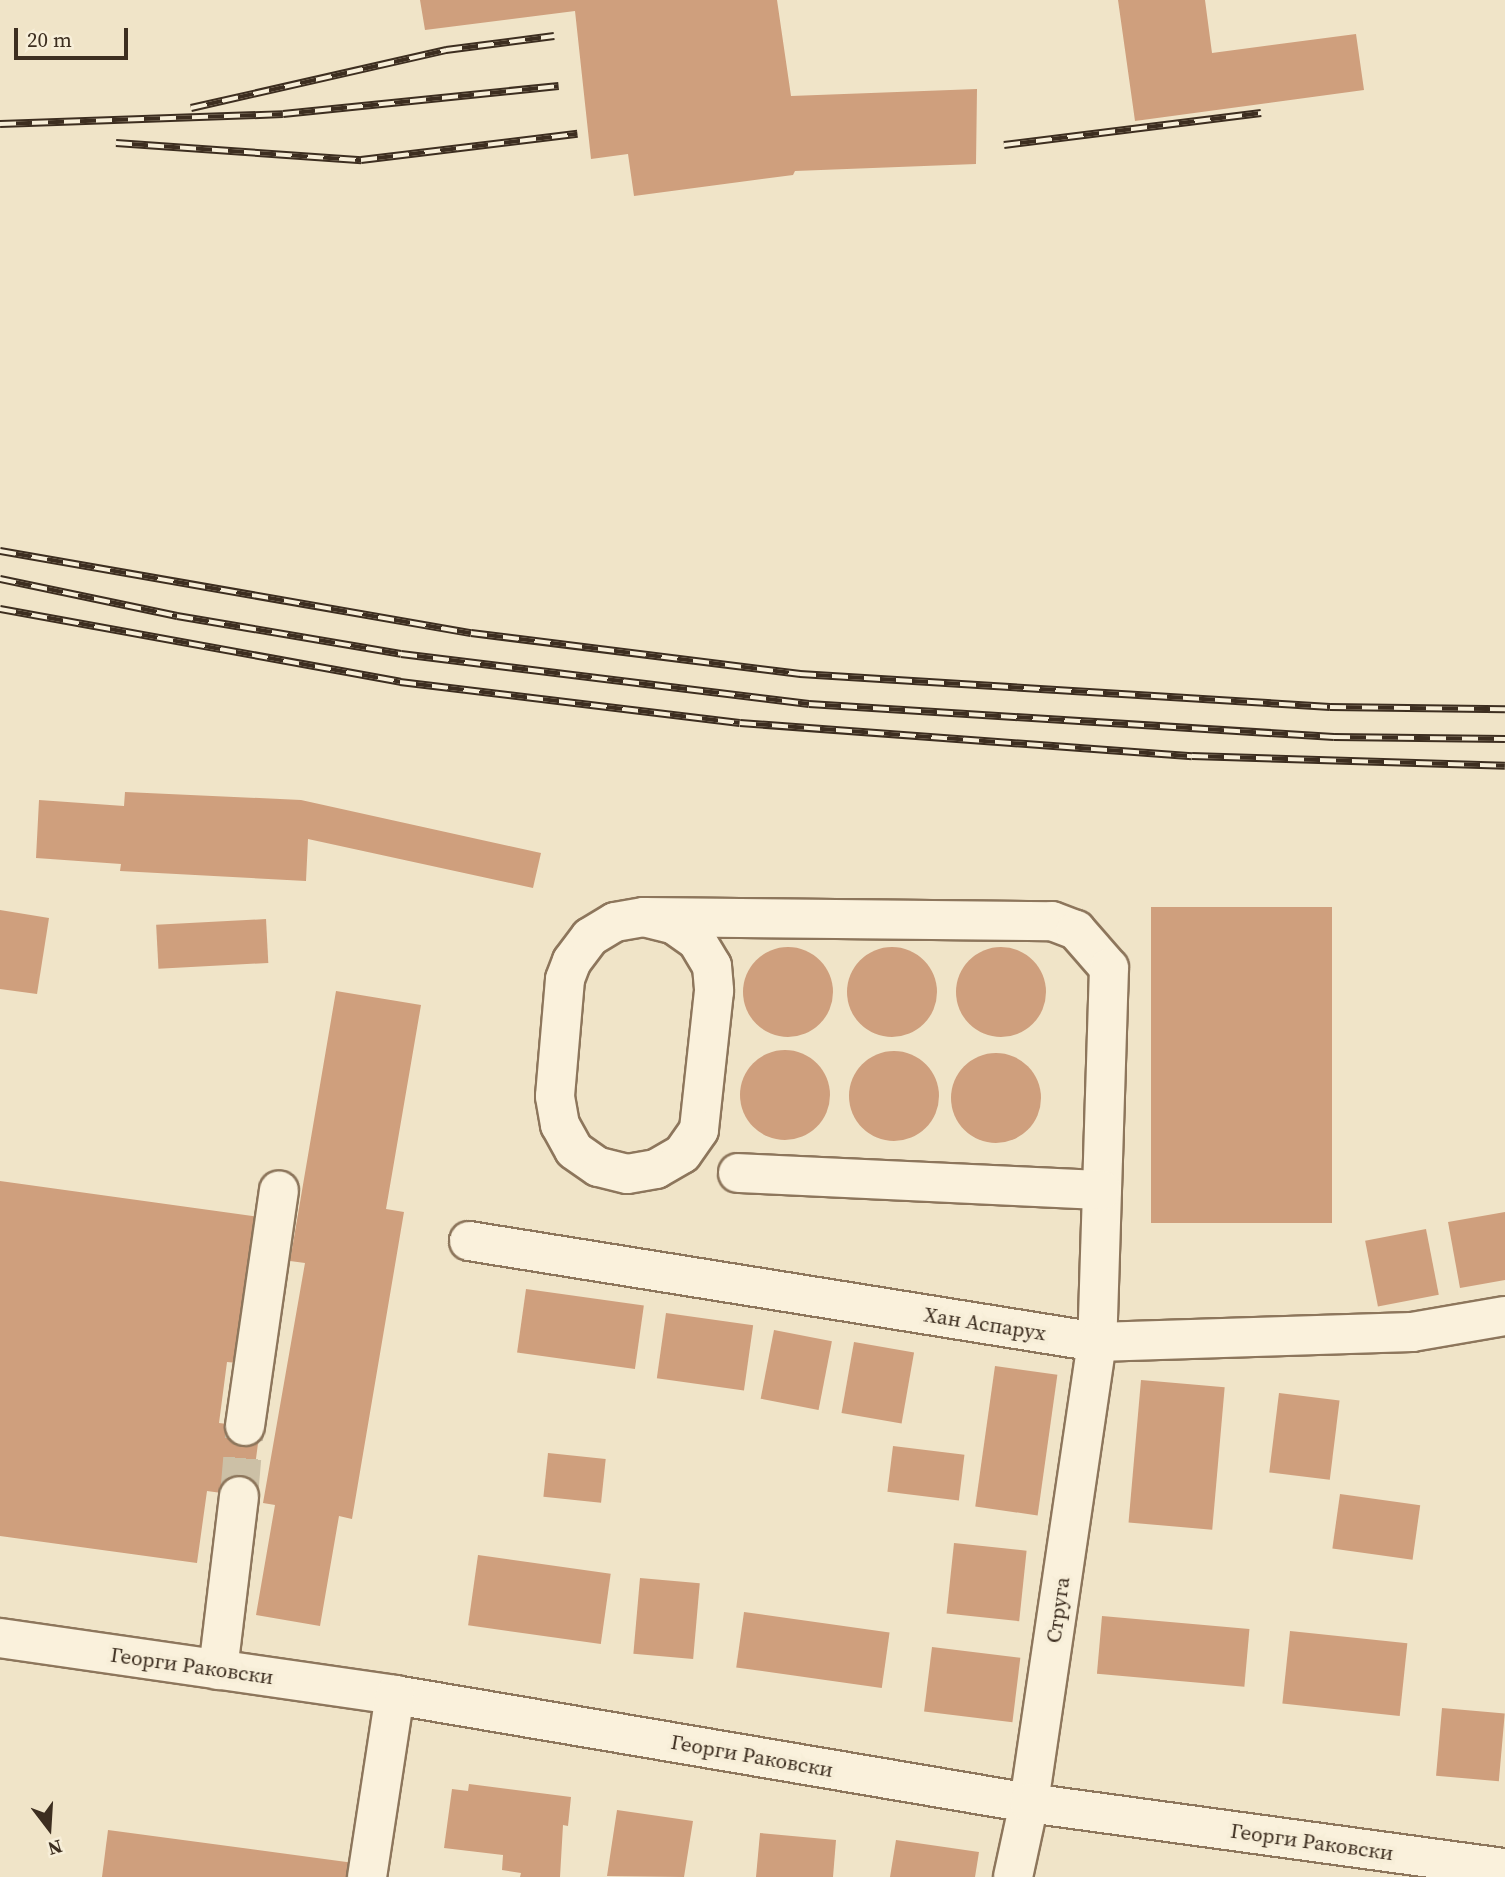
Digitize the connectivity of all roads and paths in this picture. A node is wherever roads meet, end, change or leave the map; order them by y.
1 (644, 917) junction
2 (738, 1172) dead end
3 (279, 1190) dead end
4 (1102, 1190) junction
5 (468, 1241) dead end
6 (1505, 1316) edge
7 (1097, 1342) junction
8 (245, 1426) tunnel mouth
9 (239, 1496) tunnel mouth
10 (0, 1638) edge
11 (218, 1670) junction
12 (395, 1695) junction
13 (1029, 1803) junction
14 (1505, 1868) edge
15 (367, 1877) edge
16 (1013, 1877) edge

1 - 1 street
1 - 4 street, Струга
2 - 4 street
3 - 8 street
4 - 7 street, Струга
5 - 7 street, Хан Аспарух
6 - 7 street, Хан Аспарух
7 - 13 street, Струга
9 - 11 street
10 - 11 street, Георги Раковски
11 - 12 street, Георги Раковски
12 - 13 street, Георги Раковски
12 - 15 street
13 - 14 street, Георги Раковски
13 - 16 street, Струга

